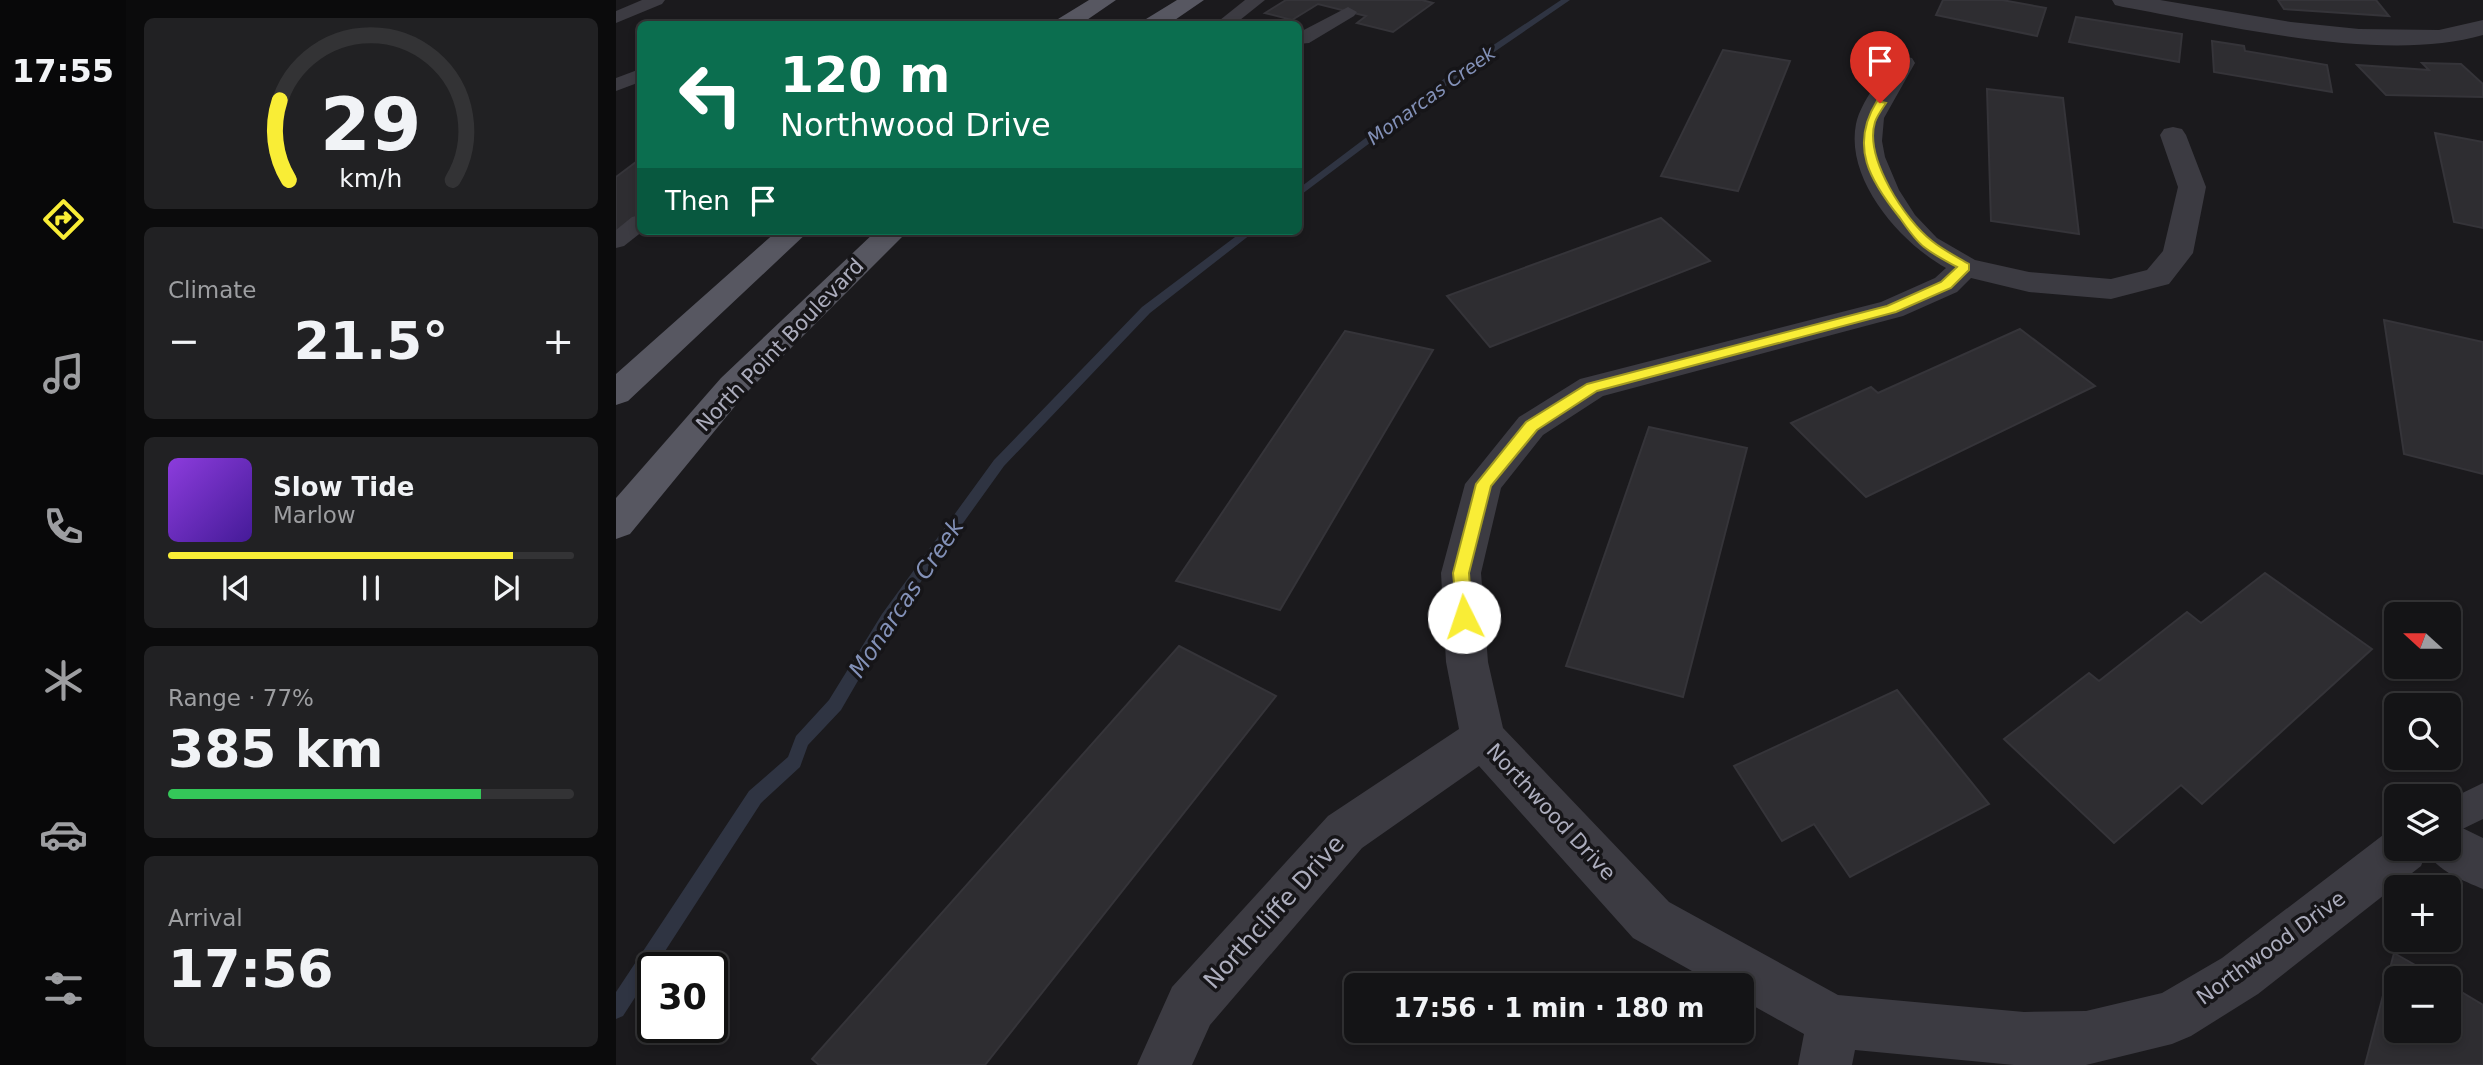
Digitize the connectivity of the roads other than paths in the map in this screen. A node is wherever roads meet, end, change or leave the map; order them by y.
1 (656, 0) edge
2 (1105, 0) edge
3 (1194, 0) edge
4 (1258, 0) edge
5 (2123, 0) edge
6 (1277, 5) dead end
7 (1348, 12) dead end
8 (1313, 16) dead end
9 (616, 19) edge
10 (1071, 21) edge
11 (1159, 21) edge
12 (1228, 21) edge
13 (1332, 21) junction
14 (637, 27) edge
15 (2483, 27) edge
16 (1302, 39) edge
17 (1903, 63) dead end
18 (637, 76) edge
19 (616, 85) edge
20 (2173, 135) dead end
21 (637, 224) edge
22 (790, 235) edge
23 (889, 235) edge
24 (616, 241) edge
25 (1965, 267) junction
26 (616, 393) edge
27 (616, 524) edge
28 (1483, 738) junction
29 (2483, 800) edge
30 (2461, 812) edge
31 (2461, 852) edge
32 (2388, 861) edge
33 (2483, 865) edge
34 (1829, 1043) edge
35 (1164, 1065) edge

1 - 9 lane
2 - 10 main road
3 - 11 main road
4 - 6 lane
4 - 12 lane
5 - 15 street
7 - 13 lane
8 - 13 lane
9 - 14 lane
13 - 16 lane
17 - 25 street
18 - 19 lane
20 - 25 street
21 - 24 lane
22 - 26 main road
23 - 27 main road, North Point Boulevard
25 - 28 street, Northwood Drive
28 - 34 street, Northwood Drive
28 - 35 street, Northcliffe Drive
29 - 30 lane
31 - 33 street
32 - 34 street, Northwood Drive

